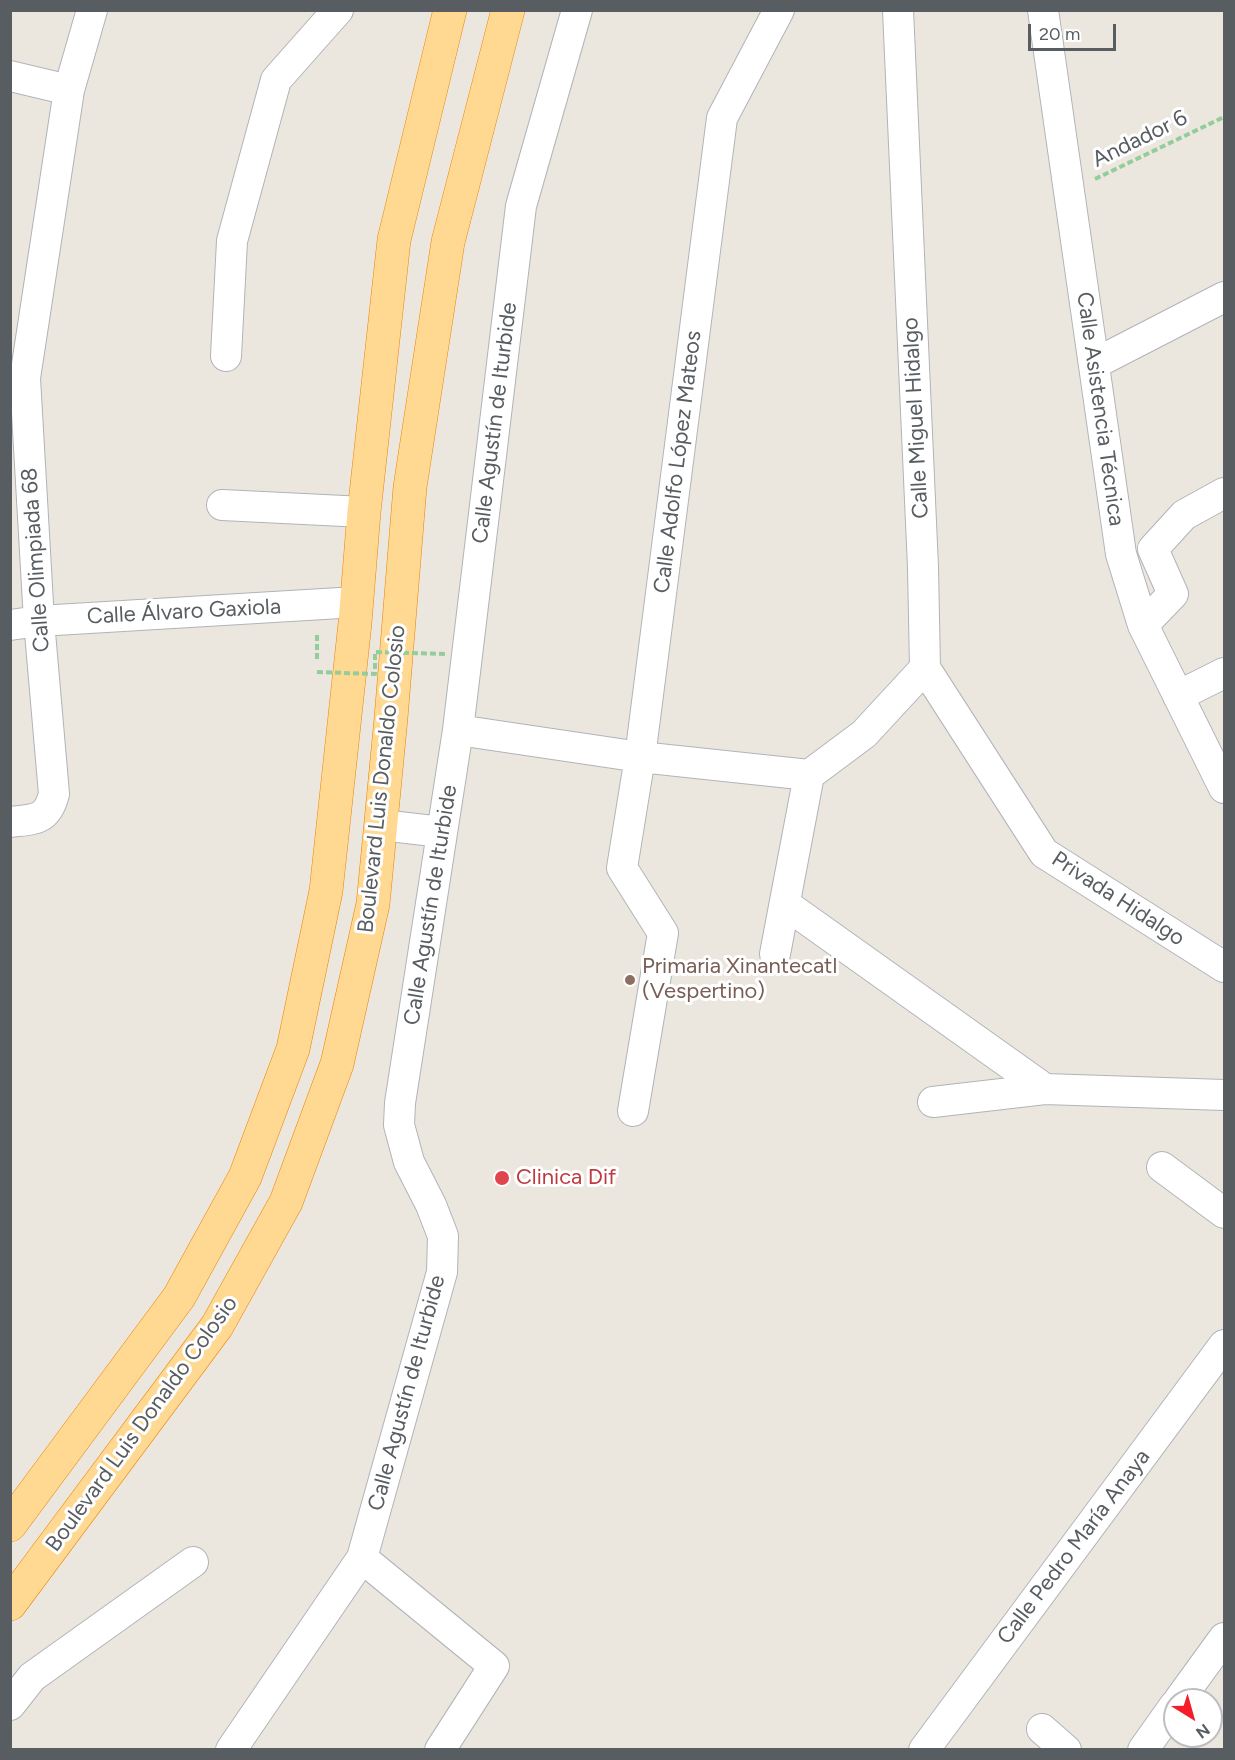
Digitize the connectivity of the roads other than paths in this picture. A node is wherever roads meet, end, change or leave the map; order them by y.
1 (92, 10) edge
2 (338, 10) edge
3 (450, 10) edge
4 (508, 10) edge
5 (577, 10) edge
6 (779, 10) edge
7 (897, 10) edge
8 (1043, 10) edge
9 (10, 76) edge
10 (69, 90) junction
11 (1224, 297) edge
12 (226, 356) dead end
13 (1094, 364) junction
14 (18, 377) edge
15 (1224, 493) edge
16 (222, 505) dead end
17 (364, 513) junction
18 (357, 602) junction
19 (25, 623) edge
20 (1143, 625) junction
21 (925, 668) junction
22 (1224, 673) edge
23 (1178, 696) junction
24 (458, 730) junction
25 (640, 757) junction
26 (809, 775) junction
27 (1224, 788) edge
28 (23, 820) edge
29 (381, 825) junction
30 (442, 832) junction
31 (785, 904) junction
32 (775, 954) dead end
33 (1224, 968) edge
34 (1045, 1089) junction
35 (1224, 1095) edge
36 (933, 1102) dead end
37 (633, 1111) dead end
38 (1162, 1167) dead end
39 (1224, 1213) edge
40 (1224, 1345) edge
41 (10, 1525) edge
42 (362, 1558) junction
43 (193, 1562) dead end
44 (10, 1604) edge
45 (1224, 1638) edge
46 (1188, 1688) edge
47 (10, 1705) edge
48 (1163, 1722) edge
49 (1042, 1729) dead end
50 (231, 1749) edge
51 (440, 1749) edge
52 (924, 1749) edge
53 (1066, 1749) edge
54 (1143, 1749) edge

1 - 10 street, Calle Olimpiada 68
2 - 12 street
3 - 17 highway, Boulevard Luis Donaldo Colosio
4 - 29 highway, Boulevard Luis Donaldo Colosio
5 - 24 street, Calle Agustín de Iturbide
6 - 25 street, Calle Adolfo López Mateos
7 - 21 street, Calle Miguel Hidalgo
8 - 13 street, Calle Asistencia Técnica
9 - 10 street
10 - 14 street, Calle Olimpiada 68
11 - 13 street
13 - 20 street, Calle Asistencia Técnica
14 - 19 street, Calle Olimpiada 68
15 - 20 street
16 - 17 street
17 - 18 highway, Boulevard Luis Donaldo Colosio
18 - 19 street, Calle Álvaro Gaxiola
18 - 41 highway, Boulevard Luis Donaldo Colosio
19 - 28 street, Calle Olimpiada 68
20 - 23 street, Calle Asistencia Técnica
21 - 26 street
21 - 33 street, Privada Hidalgo
22 - 23 street
23 - 27 street, Calle Asistencia Técnica
24 - 25 street
24 - 30 street, Calle Agustín de Iturbide
25 - 26 street
25 - 37 street, Calle Adolfo López Mateos
26 - 31 street
29 - 30 street
29 - 44 highway, Boulevard Luis Donaldo Colosio
30 - 42 street, Calle Agustín de Iturbide
31 - 32 street
31 - 34 street
34 - 35 street
34 - 36 street
38 - 39 street
40 - 52 street, Calle Pedro María Anaya
42 - 50 street, Calle Agustín de Iturbide
42 - 51 street
43 - 47 street
45 - 46 street
48 - 54 street
49 - 53 street

